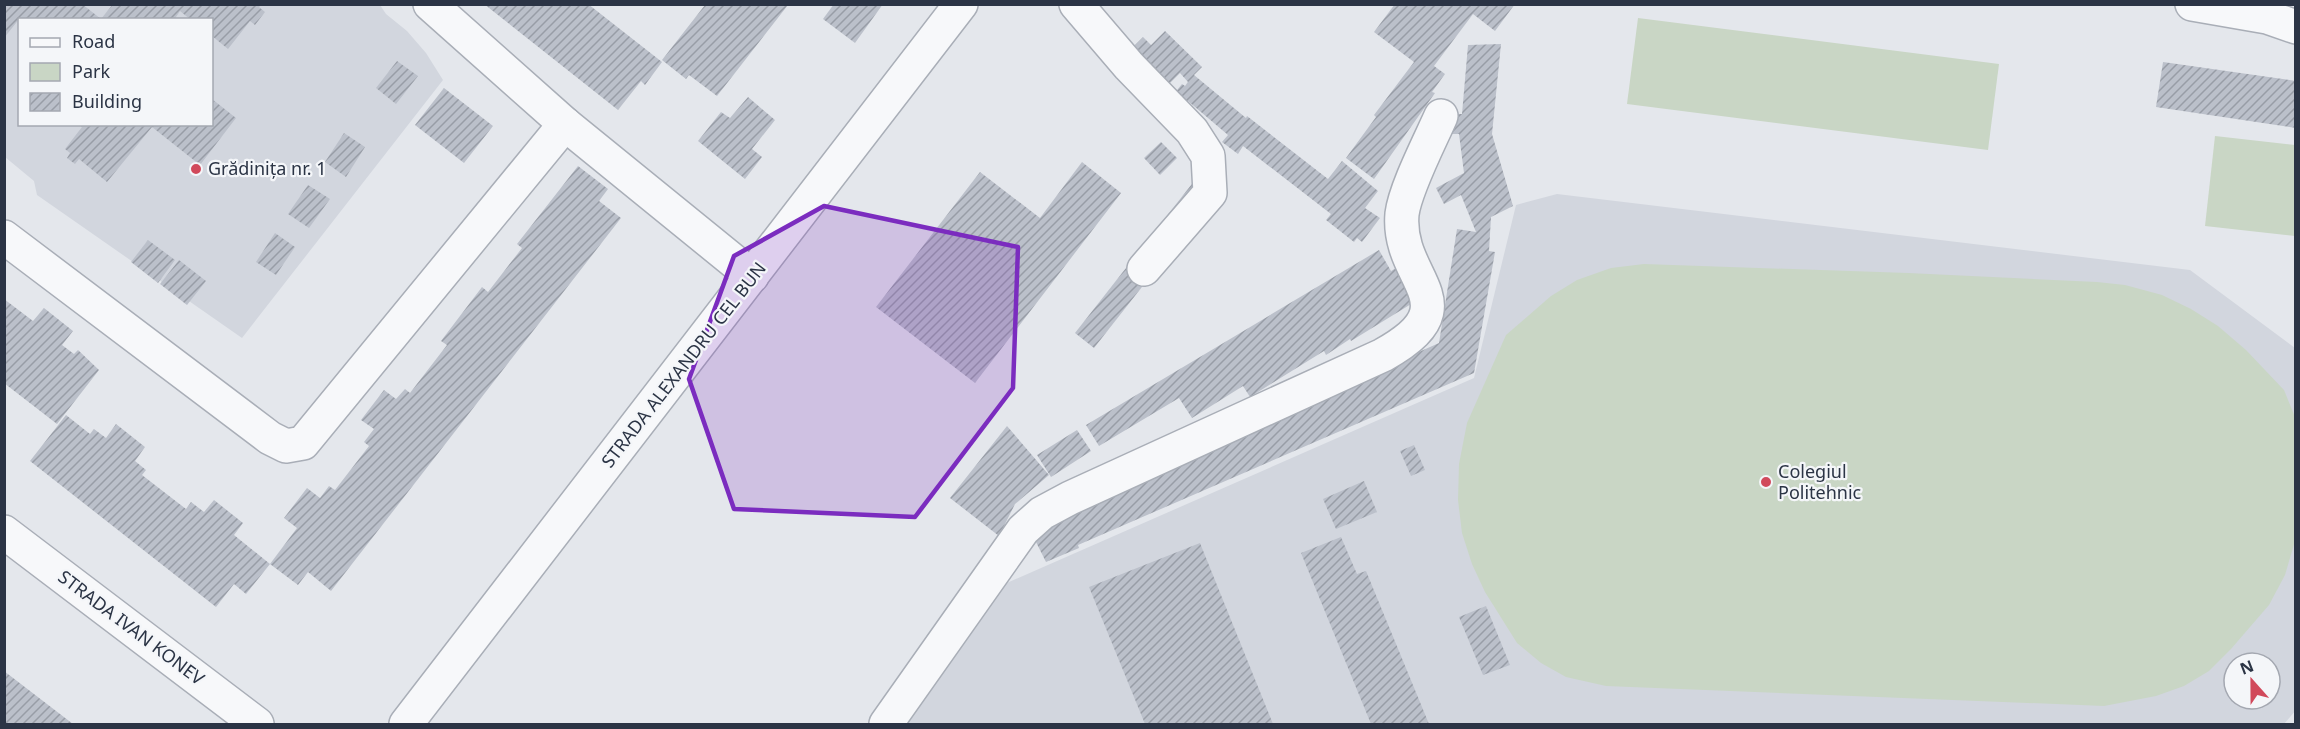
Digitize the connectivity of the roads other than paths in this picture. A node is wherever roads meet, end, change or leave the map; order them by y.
1 (430, 4) edge
2 (961, 4) edge
3 (1077, 4) edge
4 (2192, 4) edge
5 (2295, 27) edge
6 (1441, 116) dead end
7 (566, 124) junction
8 (4, 237) edge
9 (1144, 269) dead end
10 (752, 276) junction
11 (4, 532) edge
12 (257, 724) edge
13 (406, 724) edge
14 (886, 724) edge

1 - 7 street
2 - 10 street, STRADA ALEXANDRU CEL BUN
3 - 9 street
4 - 5 street
6 - 14 street
7 - 8 street
7 - 10 street
10 - 13 street, STRADA ALEXANDRU CEL BUN
11 - 12 street, STRADA IVAN KONEV

